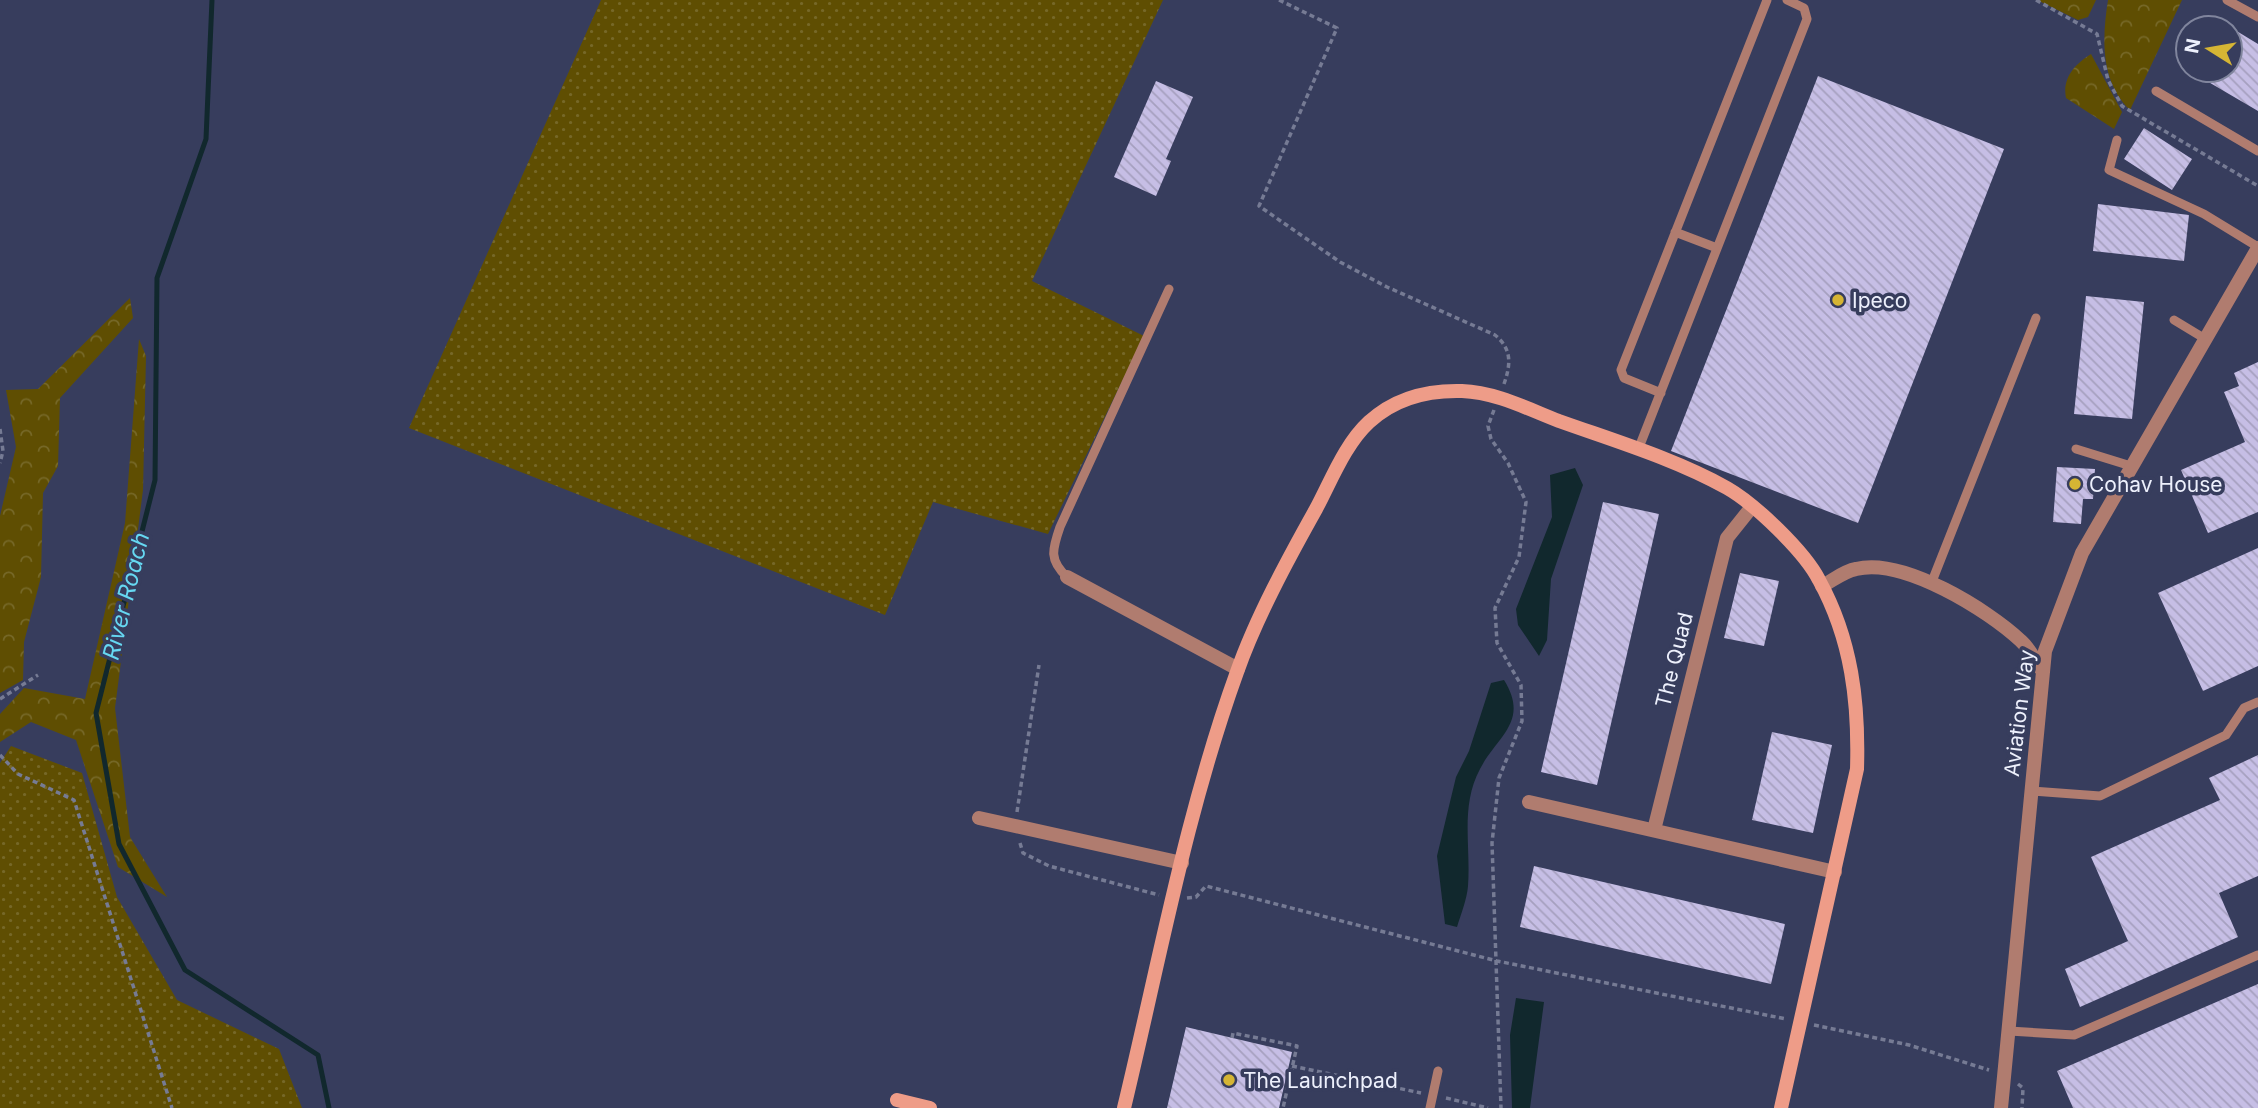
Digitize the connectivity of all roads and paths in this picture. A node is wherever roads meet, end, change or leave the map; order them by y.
1 (1279, 0) edge
2 (1767, 0) edge
3 (1787, 0) edge
4 (2036, 0) edge
5 (2227, 0) edge
6 (2258, 17) edge
7 (2156, 91) dead end
8 (2117, 140) dead end
9 (2258, 151) edge
10 (2258, 186) edge
11 (1675, 232) junction
12 (1717, 248) junction
13 (2258, 248) edge
14 (1169, 289) dead end
15 (2036, 318) dead end
16 (2174, 320) dead end
17 (2207, 340) junction
18 (1661, 393) junction
19 (1499, 398) junction
20 (0, 429) edge
21 (2076, 449) dead end
22 (1638, 450) junction
23 (0, 463) edge
24 (2131, 466) junction
25 (1751, 508) junction
26 (1067, 578) joint
27 (1931, 584) junction
28 (1822, 586) junction
29 (1238, 669) junction
30 (2043, 672) junction
31 (38, 675) dead end
32 (0, 699) edge
33 (2258, 702) edge
34 (0, 754) edge
35 (2032, 791) junction
36 (1529, 802) dead end
37 (979, 818) dead end
38 (1654, 830) junction
39 (1182, 863) junction
40 (1835, 872) junction
41 (2258, 955) edge
42 (1497, 961) junction
43 (1801, 1022) junction
44 (2009, 1031) junction
45 (1232, 1038) dead end
46 (1292, 1066) junction
47 (1438, 1071) dead end
48 (2005, 1075) junction
49 (1433, 1095) junction
50 (897, 1100) dead end
51 (172, 1108) edge
52 (930, 1108) edge
53 (1124, 1108) edge
54 (1283, 1108) edge
55 (1430, 1108) edge
56 (1488, 1108) edge
57 (1501, 1108) edge
58 (1781, 1108) edge
59 (2001, 1108) edge
60 (2022, 1108) edge

1 - 19 path
2 - 11 lane
3 - 12 lane
4 - 10 path
5 - 6 lane
7 - 9 lane
8 - 13 lane
11 - 12 lane
11 - 18 lane
12 - 18 lane
13 - 17 street, Aviation Way
14 - 26 lane
15 - 27 lane
16 - 17 lane
17 - 24 street, Aviation Way
18 - 22 lane
19 - 22 street
19 - 29 street
19 - 42 path
20 - 23 path
21 - 24 lane
22 - 25 street
24 - 30 street, Aviation Way
25 - 28 street
25 - 38 street, The Quad
26 - 29 street
27 - 28 street
27 - 30 street
28 - 40 street
29 - 39 street
30 - 35 street, Aviation Way
31 - 32 path
33 - 35 lane
34 - 51 path
35 - 44 street, Aviation Way
36 - 38 street
37 - 39 street
38 - 40 street
39 - 53 street
40 - 43 street
41 - 44 lane
42 - 43 path
42 - 57 path
43 - 48 path
43 - 58 street
44 - 48 street, Aviation Way
45 - 46 path
46 - 49 path
46 - 54 path
47 - 49 lane
48 - 59 street, Aviation Way
48 - 60 path
49 - 55 lane
49 - 56 path
50 - 52 street

